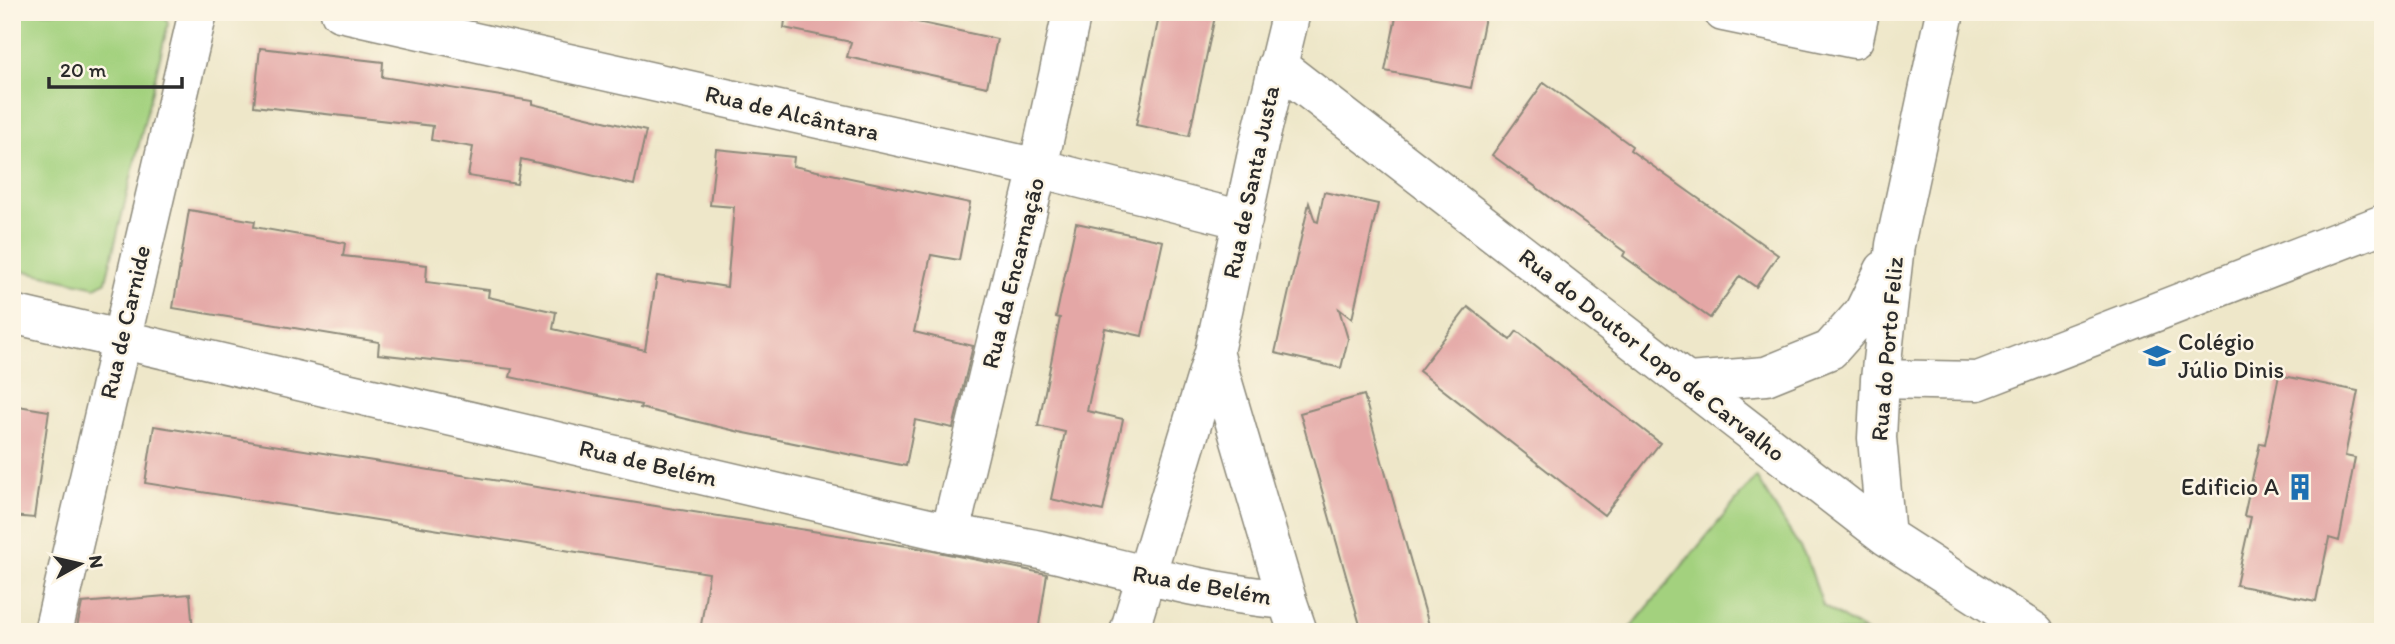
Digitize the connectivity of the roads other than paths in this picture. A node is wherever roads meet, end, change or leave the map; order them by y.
1 (198, 12) edge
2 (341, 12) edge
3 (1072, 12) edge
4 (1291, 12) edge
5 (1723, 12) edge
6 (1860, 12) edge
7 (1945, 12) edge
8 (1277, 65) junction
9 (1038, 168) junction
10 (1242, 220) junction
11 (2383, 224) edge
12 (1895, 246) junction
13 (12, 314) edge
14 (120, 340) junction
15 (1214, 352) junction
16 (1880, 379) junction
17 (1688, 382) junction
18 (950, 533) junction
19 (1886, 536) junction
20 (1145, 576) junction
21 (1293, 616) edge
22 (53, 632) edge
23 (1129, 632) edge
24 (2035, 632) edge

1 - 14 street, Rua de Carnide
2 - 9 street, Rua de Alcântara
3 - 9 street, Rua da Encarnação
4 - 8 street, Rua de Santa Justa
5 - 6 street
7 - 12 street, Rua do Porto Feliz
8 - 10 street, Rua de Santa Justa
8 - 17 street, Rua do Doutor Lopo de Carvalho
9 - 10 street, Rua de Alcântara
9 - 18 street, Rua da Encarnação
10 - 15 street, Rua de Santa Justa
11 - 16 street
12 - 16 street, Rua do Porto Feliz
12 - 17 street, Rua do Porto Feliz
13 - 14 street, Rua de Belém
14 - 18 street, Rua de Belém
14 - 22 street, Rua de Carnide
15 - 20 street, Rua de Santa Justa
15 - 21 street, Rua de Santa Justa
16 - 19 street, Rua do Porto Feliz
17 - 19 street, Rua do Doutor Lopo de Carvalho
18 - 20 street, Rua de Belém
19 - 24 street, Rua do Doutor Lopo de Carvalho
20 - 21 street, Rua de Belém
20 - 23 street, Rua de Santa Justa

